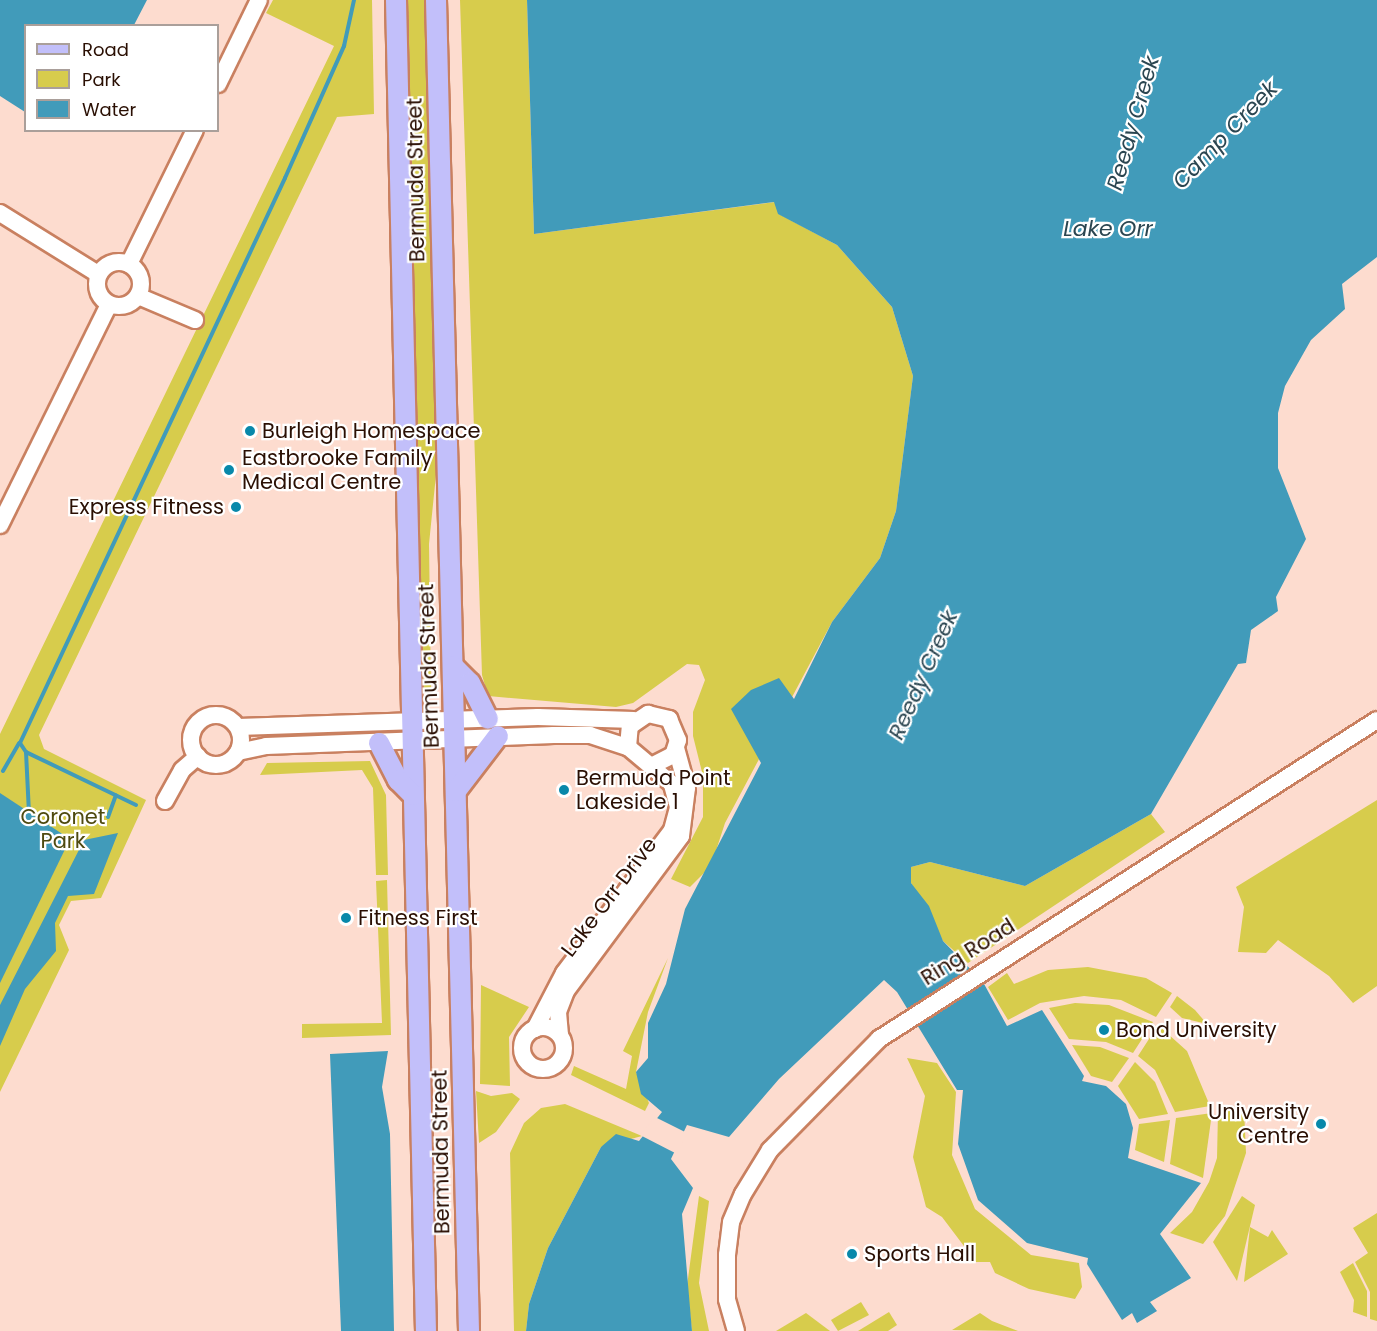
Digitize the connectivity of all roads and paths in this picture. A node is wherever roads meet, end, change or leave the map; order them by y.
1 (259, 0) edge
2 (396, 0) edge
3 (436, 0) edge
4 (219, 82) edge
5 (194, 132) edge
6 (0, 213) edge
7 (129, 264) junction
8 (98, 274) junction
9 (138, 296) junction
10 (109, 304) junction
11 (195, 320) dead end
12 (0, 525) edge
13 (453, 666) junction
14 (634, 720) junction
15 (1377, 720) edge
16 (411, 721) junction
17 (238, 727) junction
18 (493, 727) junction
19 (454, 729) junction
20 (412, 741) junction
21 (379, 742) junction
22 (628, 747) junction
23 (676, 748) junction
24 (238, 753) junction
25 (198, 756) junction
26 (653, 765) junction
27 (456, 791) junction
28 (413, 795) junction
29 (165, 801) dead end
30 (535, 1029) junction
31 (560, 1035) junction
32 (426, 1331) edge
33 (469, 1331) edge
34 (736, 1331) edge

1 - 4 street
2 - 16 main road, Bermuda Street
3 - 13 main road, Bermuda Street
5 - 7 street
6 - 8 street
7 - 8 street
7 - 9 street
8 - 10 street
9 - 10 street
9 - 11 street
10 - 12 street
13 - 18 main road
13 - 19 main road, Bermuda Street
14 - 18 street
14 - 22 street
14 - 23 street
15 - 34 street, Ring Road
16 - 17 street
16 - 19 street
16 - 20 main road, Bermuda Street
17 - 24 street
17 - 25 street
18 - 19 street
18 - 22 street
18 - 27 main road
19 - 20 street
19 - 27 main road, Bermuda Street
20 - 21 street
20 - 28 main road, Bermuda Street
21 - 24 street
21 - 28 main road
22 - 26 street
23 - 26 street
23 - 31 street, Lake Orr Drive
24 - 25 street
25 - 29 street
26 - 30 street, Lake Orr Drive
27 - 33 main road, Bermuda Street
28 - 32 main road, Bermuda Street
30 - 31 street
30 - 31 street

